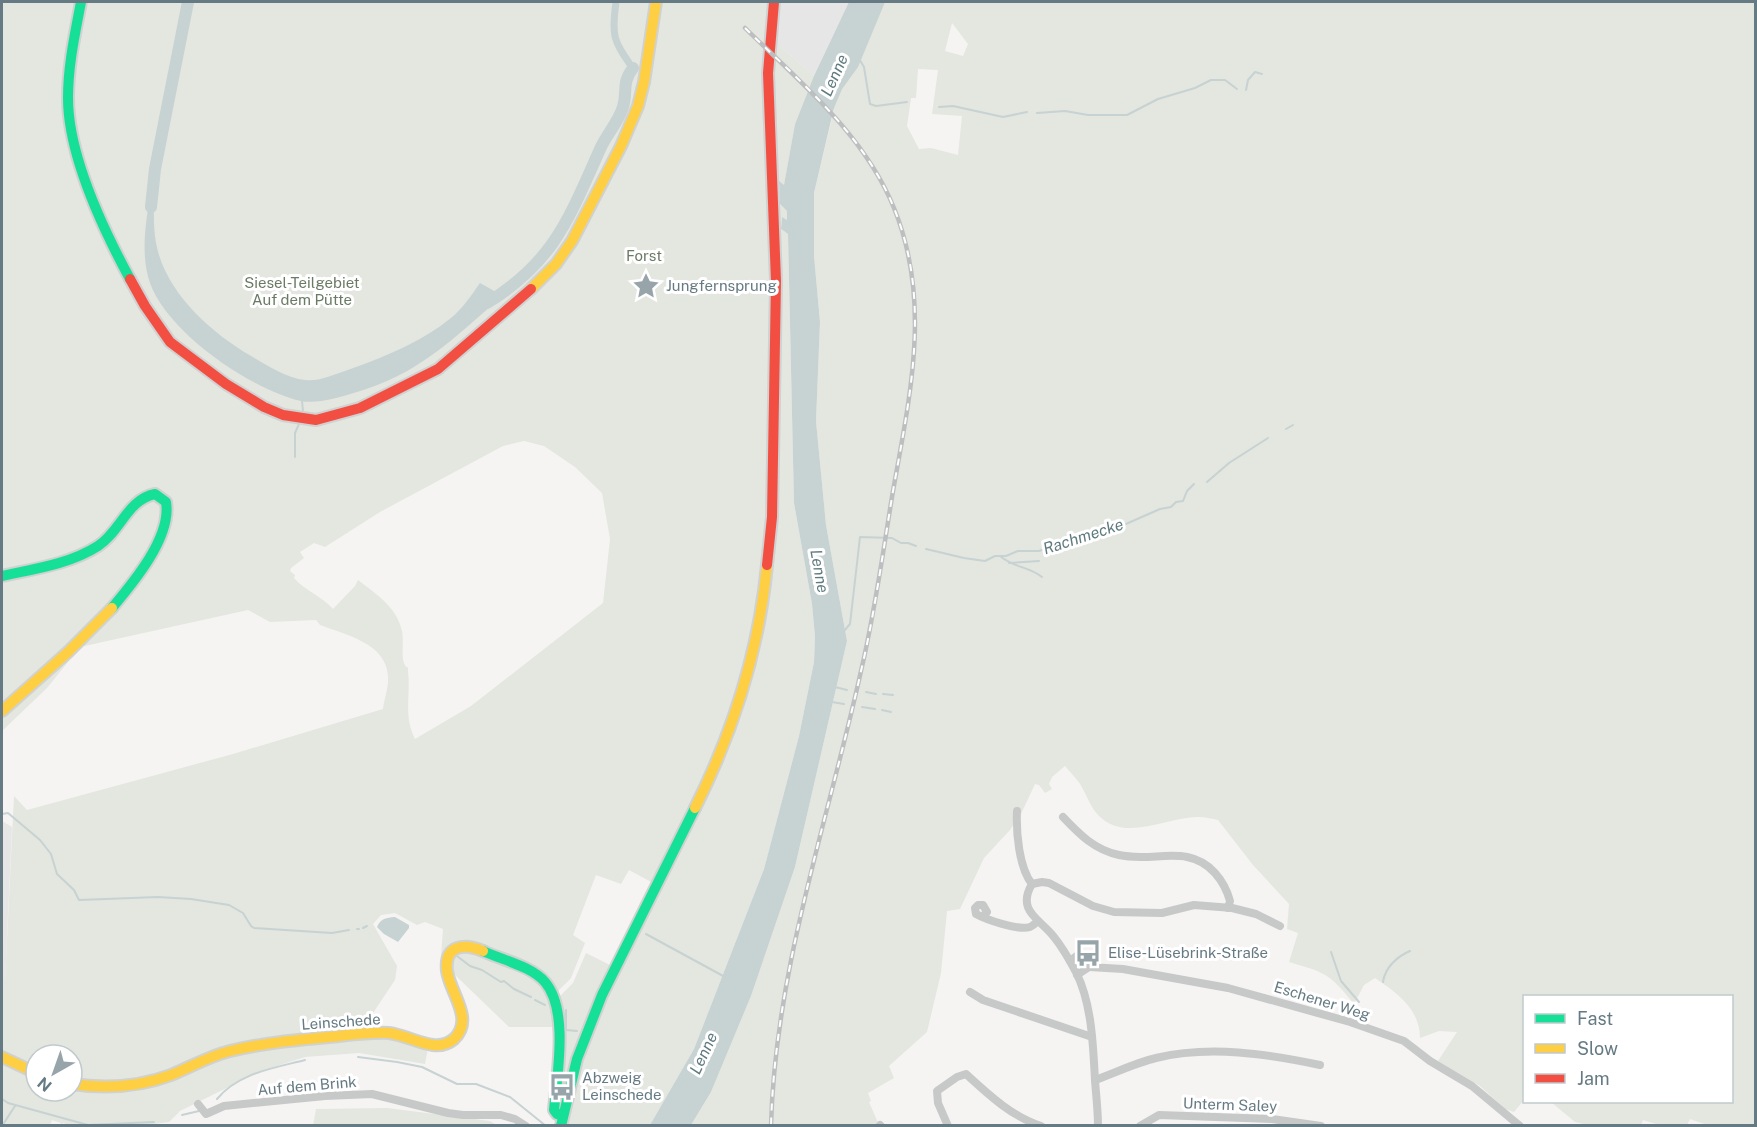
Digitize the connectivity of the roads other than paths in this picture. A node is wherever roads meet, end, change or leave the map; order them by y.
1 (81, 2) edge
2 (656, 2) edge
3 (774, 2) edge
4 (2, 576) edge
5 (2, 711) edge
6 (1017, 811) dead end
7 (1063, 817) dead end
8 (1032, 884) junction
9 (1228, 908) junction
10 (983, 916) dead end
11 (1038, 921) junction
12 (1280, 926) dead end
13 (1072, 960) junction
14 (1089, 967) junction
15 (1077, 975) junction
16 (970, 992) dead end
17 (1092, 1037) junction
18 (2, 1057) edge
19 (1320, 1065) dead end
20 (24, 1067) edge
21 (1095, 1080) junction
22 (84, 1085) edge
23 (198, 1104) dead end
24 (562, 1121) edge
25 (526, 1125) edge
26 (948, 1125) edge
27 (1041, 1125) edge
28 (1098, 1125) edge
29 (1140, 1125) edge
30 (1321, 1125) edge
31 (1520, 1125) edge

1 - 2 main road
3 - 24 main road
4 - 5 main road
6 - 8 street
7 - 9 street
8 - 9 street
8 - 11 street
9 - 12 street
10 - 11 street
11 - 13 street
13 - 14 street
13 - 15 street
14 - 15 street
14 - 31 street, Eschener Weg
15 - 17 street
16 - 17 street
17 - 21 street
18 - 20 main road
19 - 21 street
21 - 28 street
22 - 24 main road, Leinschede
23 - 25 street, Auf dem Brink
26 - 27 street
29 - 30 street, Unterm Saley

